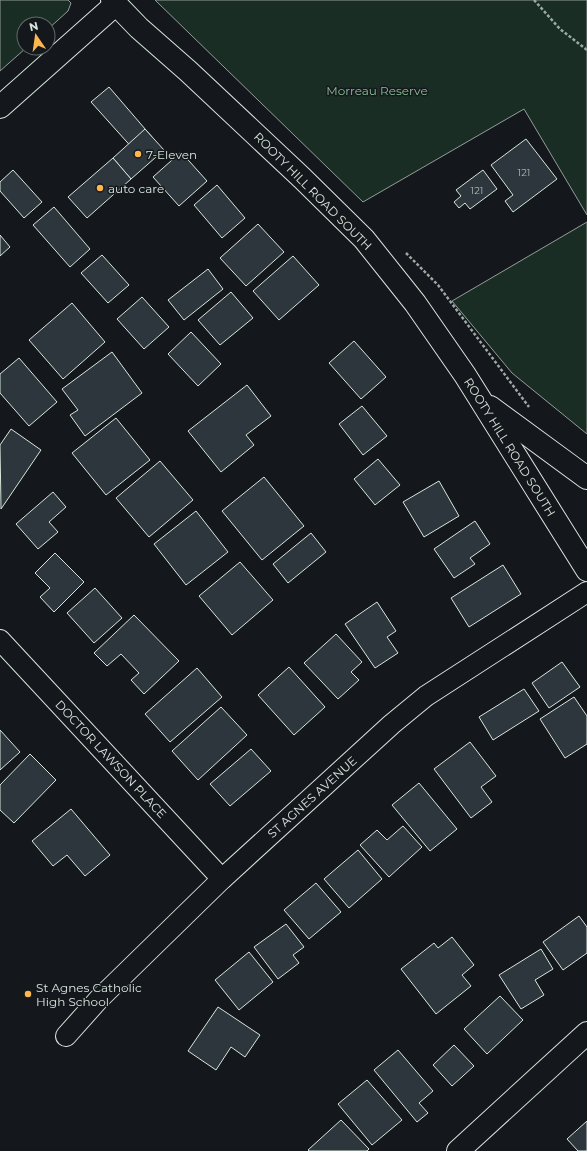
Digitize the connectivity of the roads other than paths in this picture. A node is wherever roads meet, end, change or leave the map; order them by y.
1 (114, 2) edge
2 (0, 107) edge
3 (480, 399) junction
4 (587, 478) edge
5 (587, 570) edge
6 (587, 592) edge
7 (0, 640) edge
8 (222, 879) junction
9 (587, 1033) edge
10 (66, 1036) dead end
11 (458, 1151) edge

1 - 2 main road
1 - 3 main road, ROOTY HILL ROAD SOUTH
3 - 4 main road
3 - 5 main road, ROOTY HILL ROAD SOUTH
6 - 8 street, ST AGNES AVENUE
7 - 8 street, DOCTOR LAWSON PLACE
8 - 10 street, ST AGNES AVENUE
9 - 11 main road

